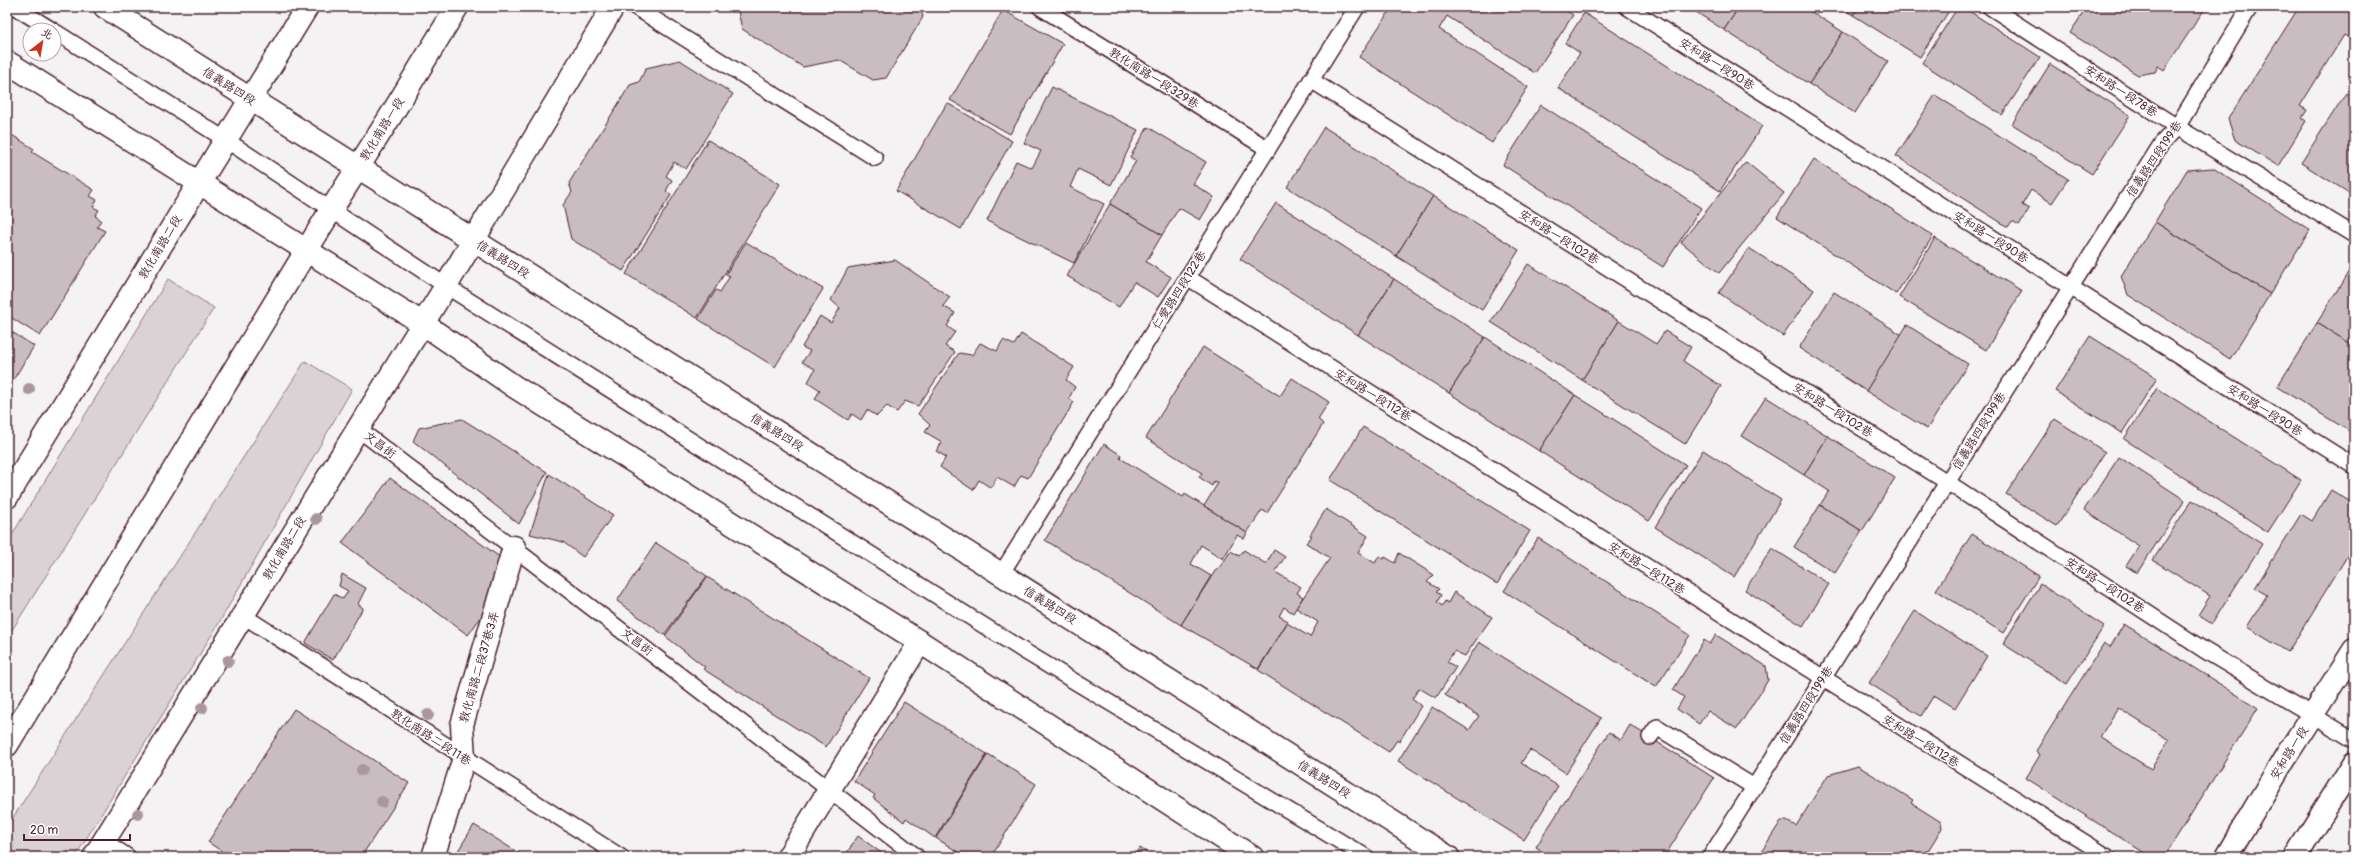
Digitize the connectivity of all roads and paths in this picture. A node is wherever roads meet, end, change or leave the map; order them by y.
1 (15, 7) edge
2 (105, 7) edge
3 (307, 7) edge
4 (458, 7) edge
5 (613, 7) edge
6 (635, 7) edge
7 (1040, 7) edge
8 (1357, 7) edge
9 (1627, 7) edge
10 (1990, 7) edge
11 (2250, 7) edge
12 (40, 22) edge
13 (62, 36) edge
14 (7, 62) edge
15 (1311, 80) junction
16 (251, 99) junction
17 (2177, 127) junction
18 (226, 140) junction
19 (1268, 149) junction
20 (875, 158) dead end
21 (357, 168) junction
22 (200, 182) junction
23 (331, 210) junction
24 (2354, 235) edge
25 (473, 239) junction
26 (306, 250) junction
27 (1187, 277) junction
28 (446, 286) junction
29 (2071, 287) junction
30 (422, 323) junction
31 (357, 428) junction
32 (2354, 466) edge
33 (1947, 482) junction
34 (7, 497) edge
35 (514, 547) junction
36 (1001, 574) junction
37 (242, 616) junction
38 (920, 642) junction
39 (2354, 650) edge
40 (1823, 678) junction
41 (2312, 716) junction
42 (1650, 738) dead end
43 (2354, 740) edge
44 (7, 745) edge
45 (464, 758) junction
46 (2354, 763) edge
47 (1754, 787) junction
48 (829, 789) junction
49 (99, 849) edge
50 (128, 857) edge
51 (433, 857) edge
52 (621, 857) edge
53 (788, 857) edge
54 (917, 857) edge
55 (1252, 857) edge
56 (1366, 857) edge
57 (1448, 857) edge
58 (1710, 857) edge
59 (2108, 857) edge
60 (2226, 857) edge
61 (2295, 857) edge

1 - 12 lane
2 - 16 main road, 信義路四段
3 - 16 main road
4 - 21 main road, 敦化南路一段
5 - 25 main road
6 - 20 lane
7 - 19 lane, 敦化南路一段329巷
8 - 15 lane, 仁愛路四段122巷
9 - 29 lane, 安和路一段90巷
10 - 17 lane, 安和路一段78巷
11 - 17 lane, 信義路四段199巷
13 - 18 lane
14 - 22 main road
15 - 19 lane, 仁愛路四段122巷
15 - 33 lane, 安和路一段102巷
16 - 18 main road, 敦化南路二段
16 - 21 main road, 信義路四段
17 - 24 lane, 安和路一段78巷
17 - 29 lane, 信義路四段199巷
18 - 22 main road, 敦化南路二段
18 - 23 lane
19 - 27 lane, 仁愛路四段122巷
21 - 23 main road, 敦化南路一段
21 - 25 main road, 信義路四段
22 - 26 main road
22 - 34 main road, 敦化南路二段
23 - 26 main road, 敦化南路一段
23 - 28 lane
25 - 28 main road, 敦化南路二段
25 - 36 main road, 信義路四段
26 - 30 main road
26 - 44 main road
27 - 36 lane, 仁愛路四段122巷
27 - 40 lane, 安和路一段112巷
28 - 30 main road, 敦化南路二段
28 - 56 lane
29 - 32 lane, 安和路一段90巷
29 - 33 lane, 信義路四段199巷
30 - 31 main road, 敦化南路二段
30 - 38 main road
31 - 35 lane, 文昌街
31 - 37 main road, 敦化南路二段
33 - 40 lane, 信義路四段199巷
33 - 41 lane, 安和路一段102巷
35 - 45 main road, 敦化南路二段37巷3弄
35 - 48 lane, 文昌街
36 - 57 main road, 信義路四段
37 - 45 lane, 敦化南路二段11巷
37 - 49 main road, 敦化南路二段
38 - 48 main road
38 - 55 main road
39 - 41 main road, 安和路一段
40 - 47 lane, 信義路四段199巷
40 - 59 lane, 安和路一段112巷
41 - 43 lane, 安和路一段102巷
41 - 60 main road, 安和路一段
42 - 47 lane
45 - 51 main road, 敦化南路二段37巷3弄
45 - 52 lane, 敦化南路二段11巷
46 - 61 main road
47 - 58 lane, 信義路四段199巷
48 - 53 main road
48 - 54 lane, 文昌街
49 - 50 lane

